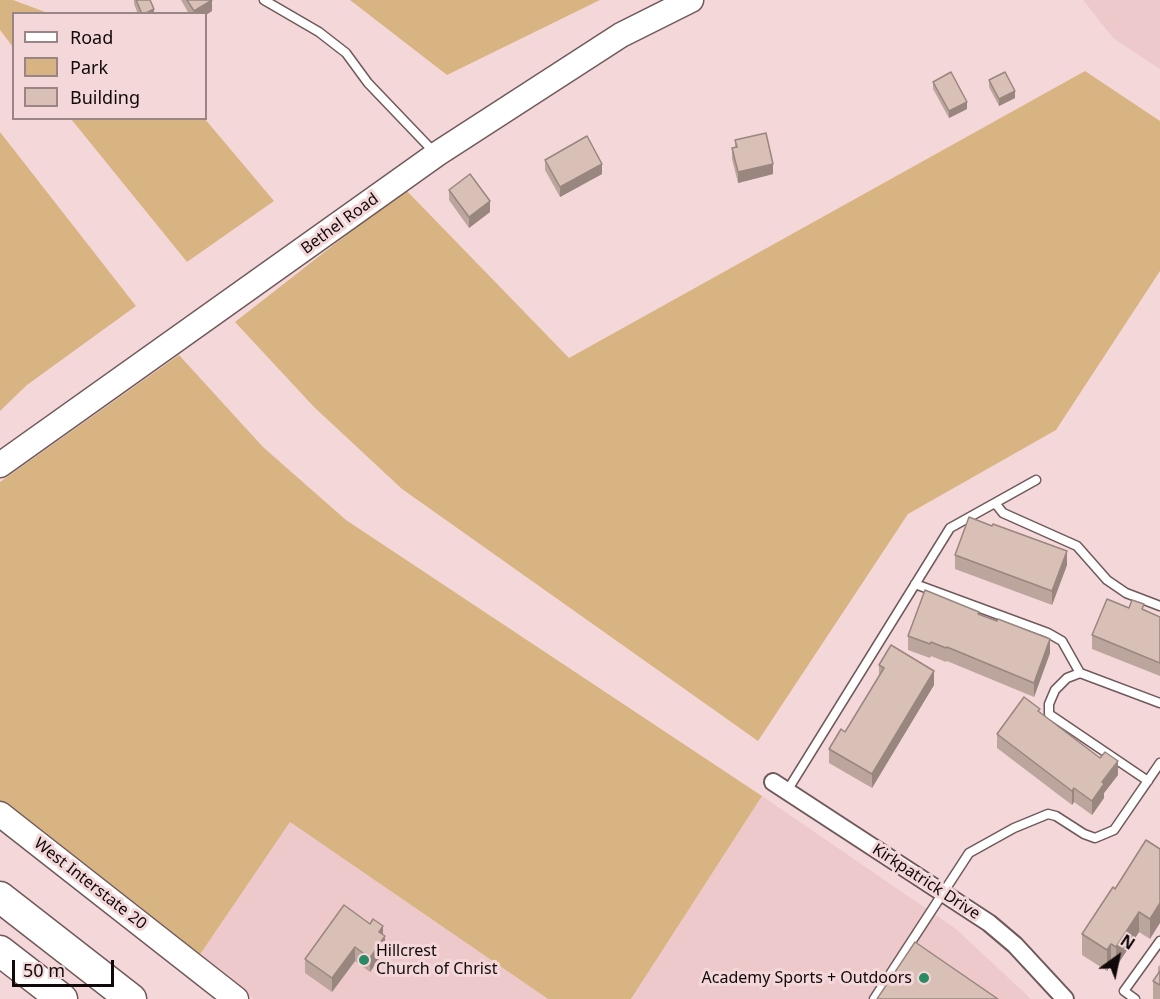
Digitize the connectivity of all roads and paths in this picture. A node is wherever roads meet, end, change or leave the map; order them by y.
1 (264, 0) edge
2 (691, 0) edge
3 (437, 154) junction
4 (0, 465) edge
5 (1036, 480) dead end
6 (995, 503) junction
7 (915, 584) junction
8 (1160, 606) edge
9 (1080, 673) junction
10 (1160, 703) edge
11 (1160, 763) edge
12 (1148, 781) junction
13 (780, 786) joint
14 (0, 814) edge
15 (942, 892) junction
16 (0, 897) edge
17 (1160, 941) edge
18 (0, 951) edge
19 (62, 999) edge
20 (131, 999) edge
21 (236, 999) edge
22 (874, 999) edge
23 (1065, 999) edge
24 (1135, 999) edge

1 - 3 lane
2 - 3 main road, Bethel Road
3 - 4 main road, Bethel Road
5 - 6 lane
6 - 7 lane
6 - 8 lane
7 - 9 lane
7 - 13 lane
9 - 10 lane
9 - 12 lane
11 - 12 lane
12 - 15 lane
13 - 15 street, Kirkpatrick Drive
14 - 21 main road, West Interstate 20
15 - 22 lane
15 - 23 street, Kirkpatrick Drive
16 - 20 highway
17 - 24 lane
18 - 19 highway

